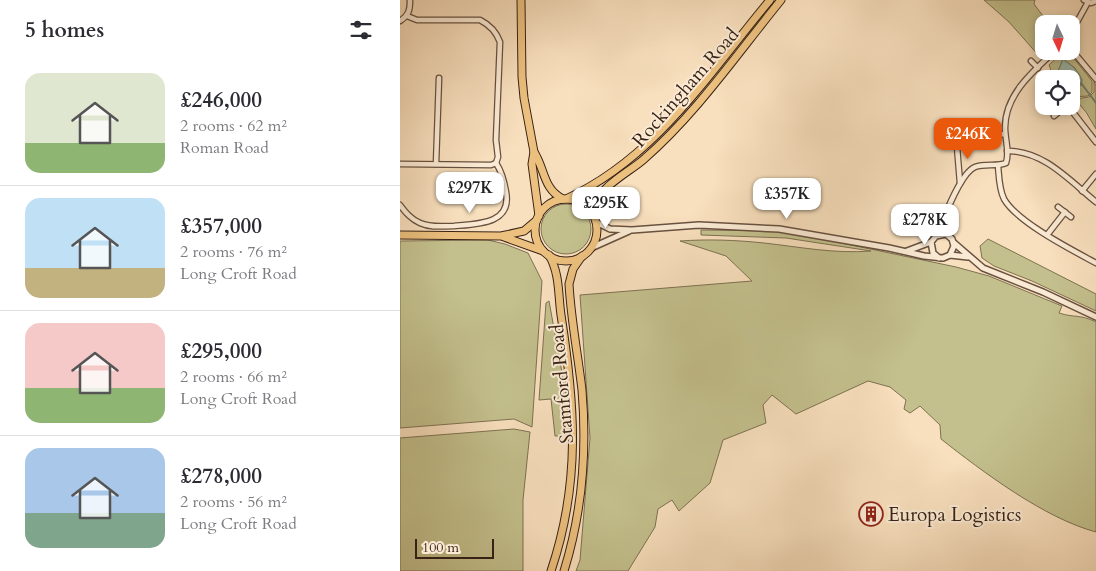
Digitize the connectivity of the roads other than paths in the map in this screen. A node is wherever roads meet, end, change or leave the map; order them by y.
1 (410, 0) edge
2 (521, 0) edge
3 (770, 0) edge
4 (781, 0) edge
5 (1086, 1) edge
6 (1096, 2) edge
7 (1080, 15) edge
8 (408, 16) junction
9 (400, 20) edge
10 (1046, 60) edge
11 (1080, 60) edge
12 (1031, 61) dead end
13 (1038, 68) junction
14 (1096, 69) edge
15 (1091, 73) junction
16 (439, 78) dead end
17 (1096, 79) edge
18 (1074, 115) edge
19 (1005, 134) junction
20 (1096, 142) edge
21 (1008, 151) junction
22 (534, 152) junction
23 (496, 163) junction
24 (400, 164) edge
25 (436, 164) junction
26 (998, 165) junction
27 (1096, 174) edge
28 (960, 184) junction
29 (1082, 191) junction
30 (565, 199) junction
31 (1096, 202) edge
32 (400, 205) edge
33 (1058, 207) dead end
34 (1065, 212) junction
35 (592, 214) junction
36 (946, 216) junction
37 (1071, 217) dead end
38 (538, 218) junction
39 (596, 222) junction
40 (632, 230) junction
41 (400, 235) edge
42 (937, 235) junction
43 (1047, 235) junction
44 (501, 236) junction
45 (950, 237) junction
46 (931, 242) junction
47 (954, 243) junction
48 (591, 248) junction
49 (906, 251) junction
50 (547, 254) junction
51 (950, 255) junction
52 (582, 256) junction
53 (939, 258) junction
54 (969, 258) junction
55 (1096, 264) edge
56 (1096, 317) edge
57 (552, 571) edge
58 (564, 571) edge

1 - 8 street
2 - 22 main road
3 - 30 main road, Rockingham Road
4 - 35 main road, Rockingham Road
5 - 6 street
5 - 7 street
8 - 9 street
8 - 23 street
10 - 13 street
11 - 15 street
12 - 13 street
13 - 19 street
14 - 15 street
15 - 17 street
16 - 25 street
18 - 20 street
19 - 21 street
19 - 28 street
21 - 26 street
21 - 29 street
22 - 30 main road
22 - 38 main road
23 - 25 street
23 - 32 street
24 - 25 street
26 - 28 street
26 - 43 street
27 - 29 street
28 - 36 street
29 - 31 street
30 - 35 main road
30 - 38 main road
33 - 34 street
34 - 37 street
34 - 43 street
35 - 39 main road
36 - 42 street
36 - 45 street
38 - 44 main road
38 - 50 main road
39 - 40 street
39 - 48 main road
40 - 48 street
40 - 49 street
41 - 44 main road
42 - 45 street
42 - 46 street
43 - 55 street
44 - 50 main road
45 - 47 street
46 - 49 street
46 - 53 street
47 - 51 street
47 - 54 street
48 - 52 main road
49 - 53 street
50 - 52 main road
50 - 57 main road, Stamford Road
51 - 53 street
51 - 54 street
52 - 58 main road, Stamford Road
54 - 56 street

